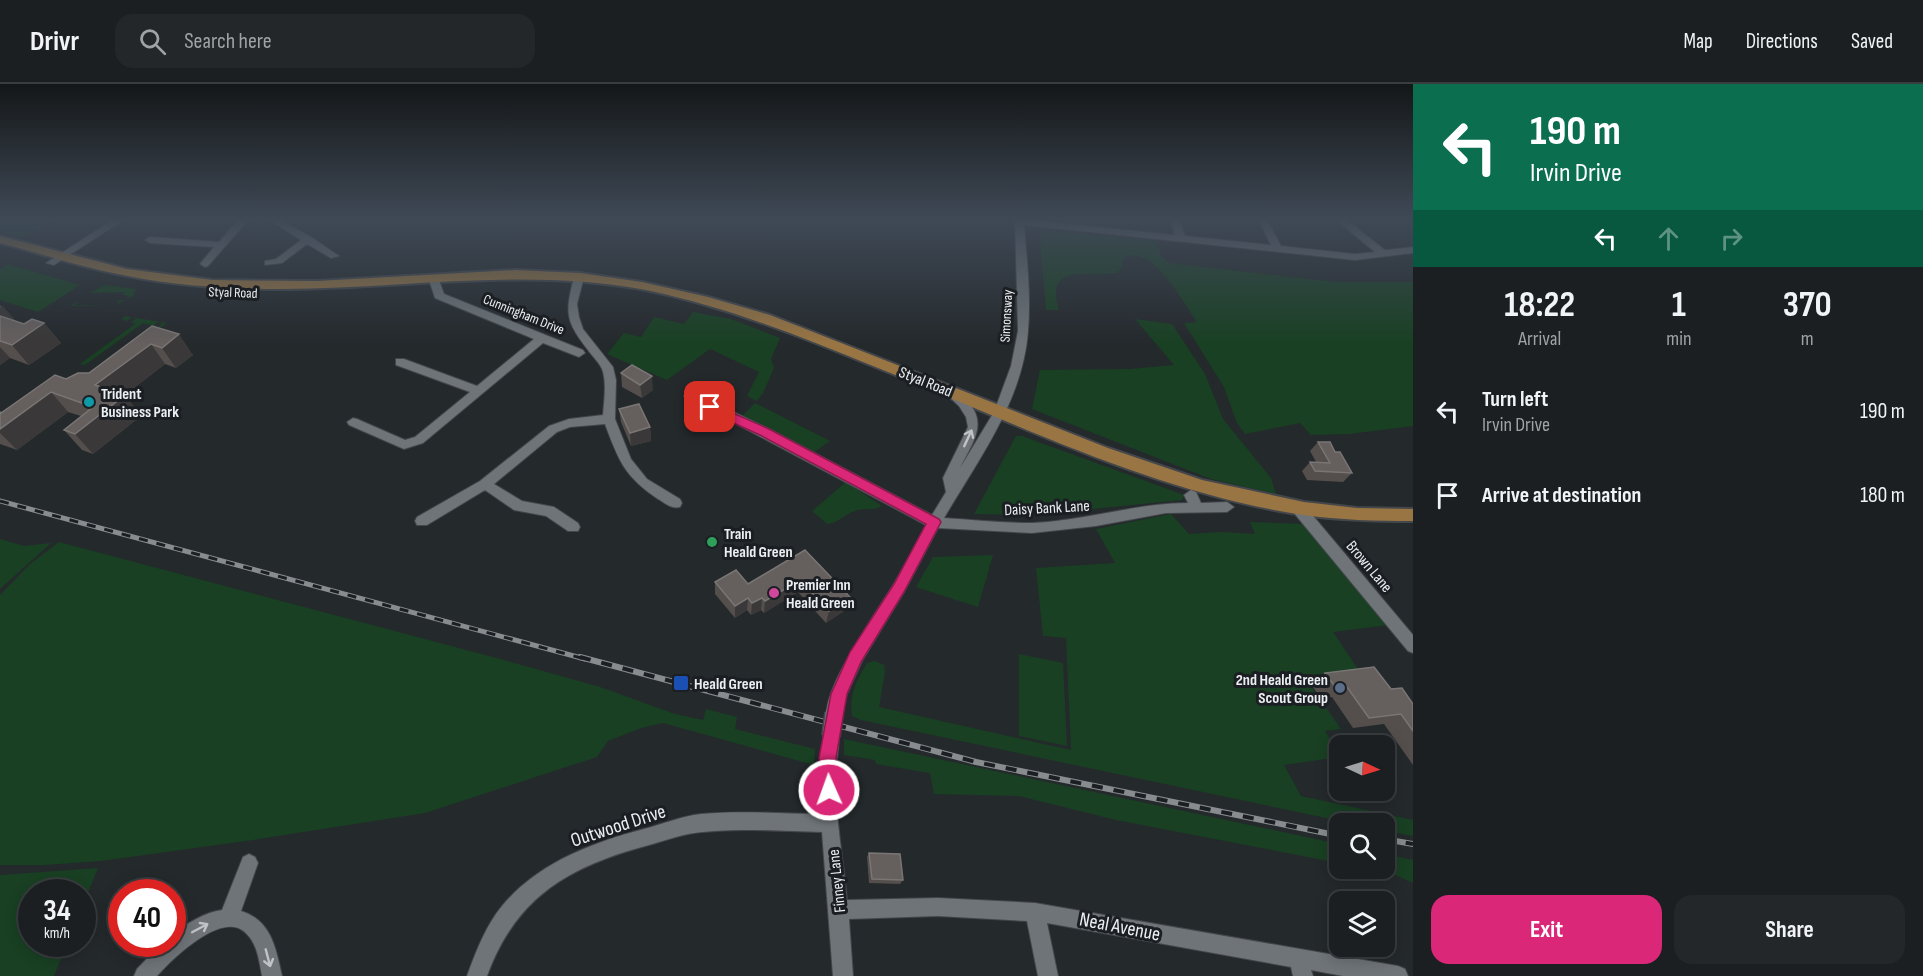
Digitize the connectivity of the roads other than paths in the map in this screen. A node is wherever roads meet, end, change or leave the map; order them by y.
1 (59, 261) edge
2 (208, 261) edge
3 (279, 261) edge
4 (1021, 261) edge
5 (268, 262) dead end
6 (205, 264) dead end
7 (579, 277) junction
8 (434, 280) junction
9 (542, 338) junction
10 (579, 353) dead end
11 (400, 362) dead end
12 (948, 390) junction
13 (480, 391) junction
14 (690, 396) dead end
15 (1000, 412) junction
16 (609, 419) junction
17 (352, 422) dead end
18 (485, 484) junction
19 (952, 492) junction
20 (675, 502) dead end
21 (1227, 507) dead end
22 (1299, 509) junction
23 (1413, 515) edge
24 (422, 521) dead end
25 (934, 522) junction
26 (564, 527) dead end
27 (1413, 646) edge
28 (830, 823) junction
29 (249, 862) dead end
30 (839, 910) junction
31 (1035, 912) junction
32 (230, 917) junction
33 (1301, 967) edge
34 (144, 976) edge
35 (272, 976) edge
36 (477, 976) edge
37 (843, 976) edge
38 (1048, 976) edge
39 (1398, 976) edge

1 - 8 main road, Styal Road
2 - 6 street
3 - 5 street
4 - 15 street, Simonsway
7 - 8 main road, Styal Road
7 - 12 main road, Styal Road
7 - 16 street
8 - 9 street, Cunningham Drive
9 - 10 street, Cunningham Drive
9 - 13 street
11 - 13 street
12 - 15 main road, Styal Road
19 -> 12 street, Finney Lane
13 - 17 street
14 - 25 street
15 - 19 street, Finney Lane
15 - 22 main road, Styal Road
16 - 18 street
16 - 20 street
18 - 24 street
18 - 26 street
19 - 25 street, Finney Lane
21 - 25 street, Daisy Bank Lane
22 - 23 main road, Styal Road
22 - 27 street, Brown Lane
25 - 28 street, Finney Lane, bridge
28 - 30 street, Finney Lane
28 - 36 street, Outwood Drive
29 - 32 street
30 - 31 street, Neal Avenue
30 - 37 street, Finney Lane
31 - 33 street, Neal Avenue
31 - 38 street
34 -> 32 street
32 -> 35 street
33 - 39 street, Neal Avenue

